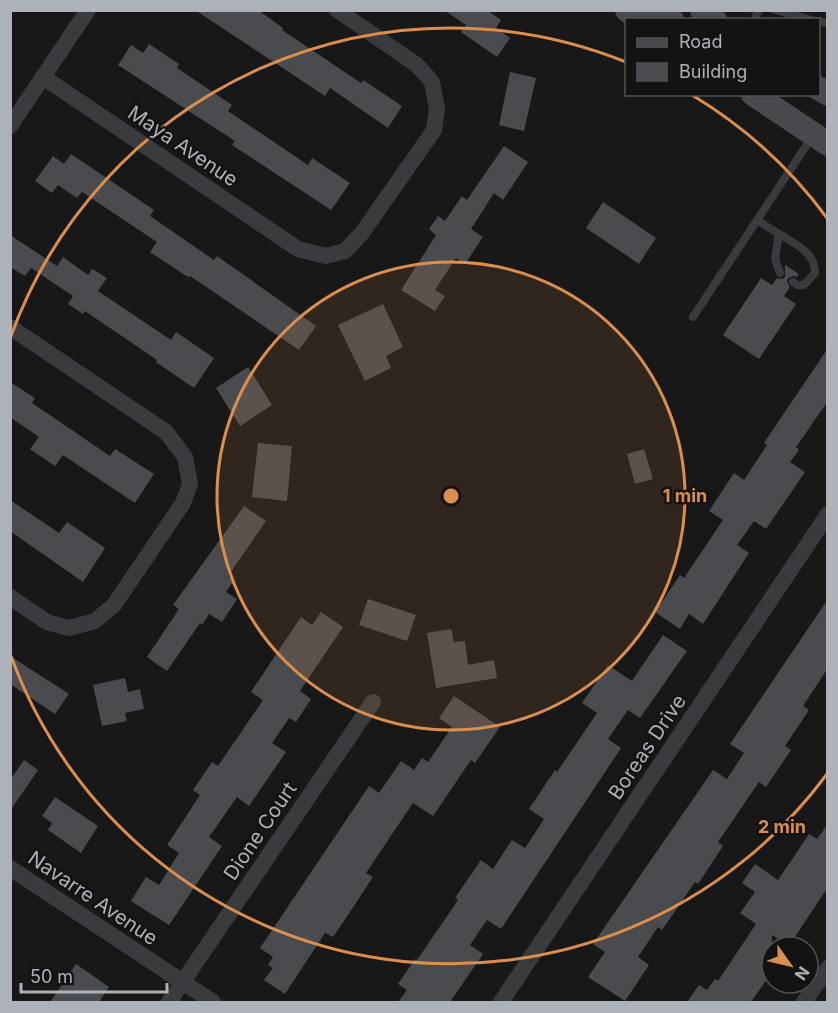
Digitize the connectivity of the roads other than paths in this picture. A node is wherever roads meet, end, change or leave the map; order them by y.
1 (88, 10) edge
2 (337, 10) edge
3 (775, 10) edge
4 (805, 18) edge
5 (43, 77) junction
6 (756, 96) edge
7 (10, 126) edge
8 (821, 139) edge
9 (757, 220) junction
10 (779, 234) junction
11 (780, 273) dead end
12 (793, 282) dead end
13 (693, 317) dead end
14 (10, 327) edge
15 (828, 514) edge
16 (10, 597) edge
17 (373, 702) dead end
18 (10, 868) edge
19 (828, 968) edge
20 (182, 982) junction
21 (169, 1002) edge
22 (213, 1002) edge
23 (501, 1002) edge
24 (804, 1002) edge

1 - 5 street
2 - 5 street, Maya Avenue
3 - 4 lane
5 - 7 street
6 - 8 main road
8 - 9 lane
9 - 10 lane
9 - 13 lane
10 - 11 lane
10 - 12 lane
14 - 16 street
15 - 23 street, Boreas Drive
17 - 20 street, Dione Court
18 - 20 street, Navarre Avenue
19 - 24 street
20 - 21 street, Dione Court
20 - 22 street, Navarre Avenue

